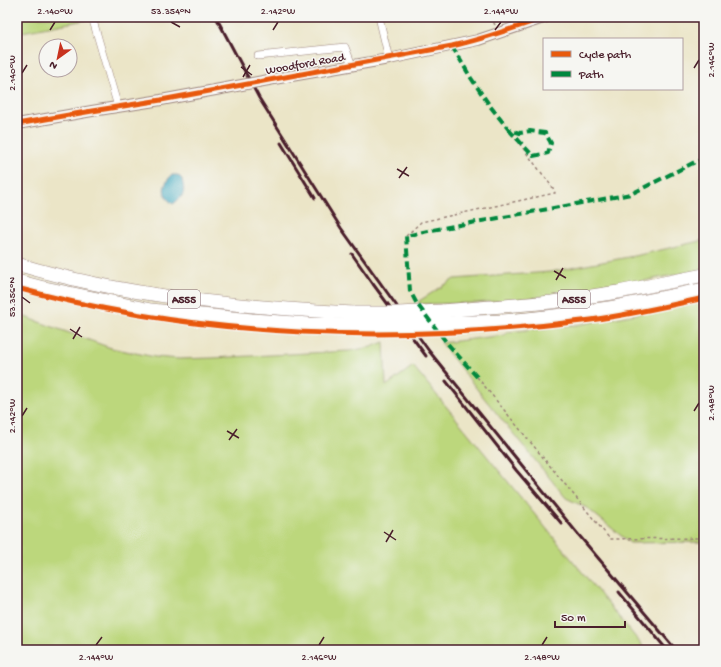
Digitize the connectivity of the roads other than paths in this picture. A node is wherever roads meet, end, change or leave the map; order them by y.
1 (92, 17) edge
2 (379, 17) edge
3 (546, 17) edge
4 (258, 56) dead end
5 (389, 59) junction
6 (352, 65) junction
7 (118, 107) junction
8 (17, 124) edge
9 (17, 264) edge
10 (704, 275) edge
11 (17, 281) edge
12 (704, 289) edge
13 (443, 317) junction
14 (355, 319) junction

1 - 7 street
2 - 5 street
3 - 5 street, Woodford Road
4 - 6 street
5 - 6 street, Woodford Road
6 - 7 street, Woodford Road, bridge
7 - 8 street, Woodford Road
9 - 14 highway, A555
10 - 13 highway, A555
11 - 14 highway, A555
12 - 13 highway, A555
13 - 14 highway, A555, bridge

